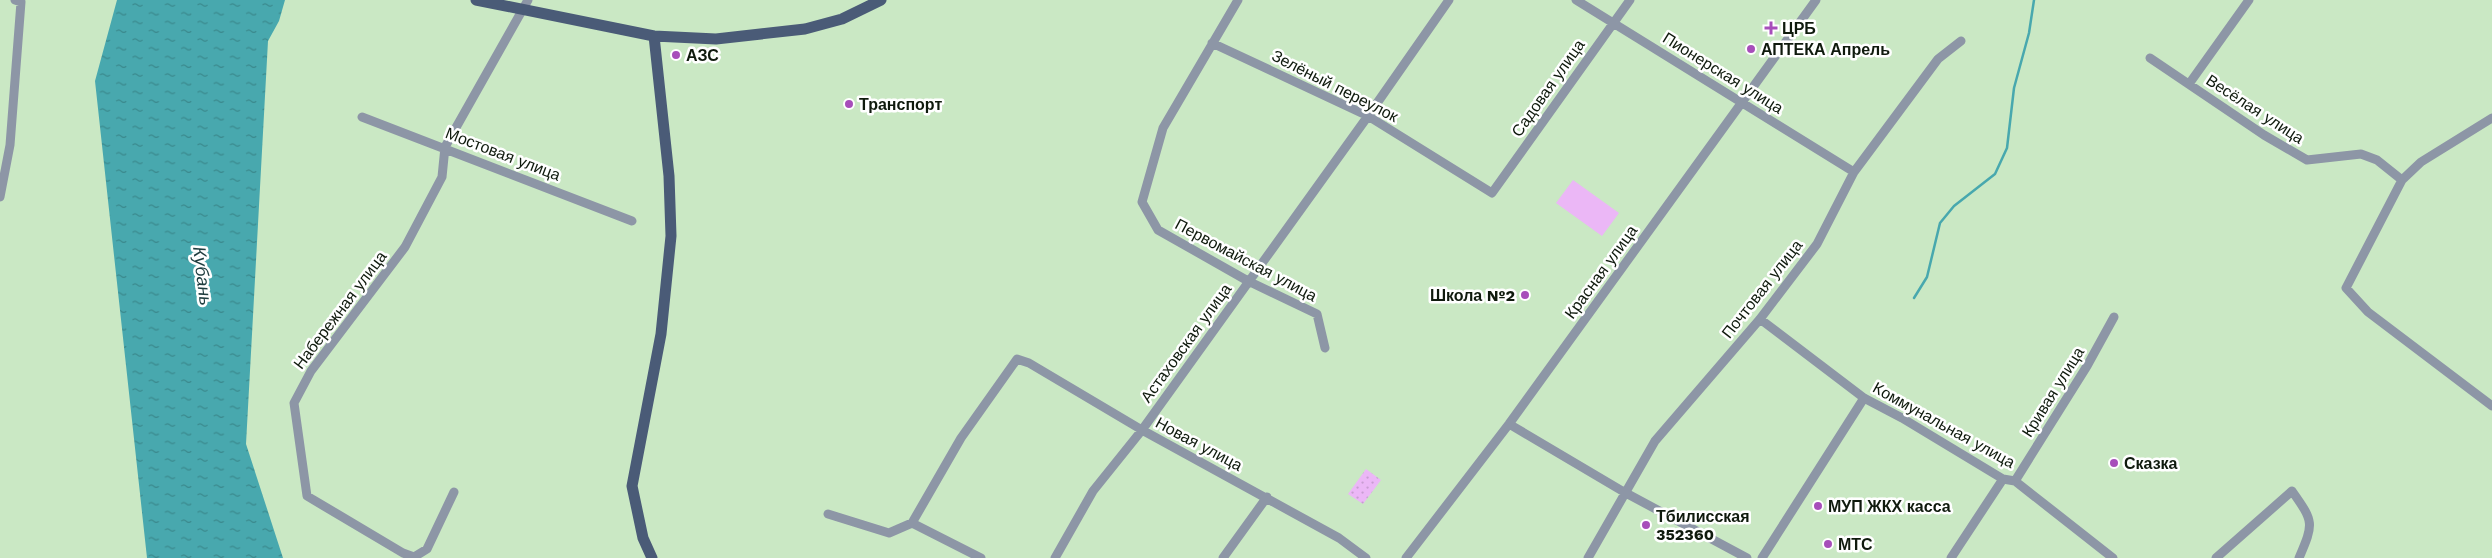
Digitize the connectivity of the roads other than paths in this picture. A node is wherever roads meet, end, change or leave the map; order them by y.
1 (15, 0) edge
2 (476, 0) edge
3 (528, 0) edge
4 (881, 0) edge
5 (1238, 0) edge
6 (1449, 0) edge
7 (1576, 0) edge
8 (1630, 0) edge
9 (1816, 0) edge
10 (2249, 0) edge
11 (522, 11) junction
12 (1613, 23) junction
13 (654, 36) junction
14 (1961, 41) dead end
15 (1212, 43) junction
16 (2150, 58) dead end
17 (2189, 84) junction
18 (1741, 102) junction
19 (1368, 116) junction
20 (362, 117) dead end
21 (2492, 118) edge
22 (445, 147) junction
23 (1854, 172) junction
24 (2402, 180) junction
25 (1492, 193) joint
26 (0, 197) edge
27 (632, 222) dead end
28 (1248, 281) junction
29 (2114, 317) dead end
30 (1760, 319) junction
31 (1325, 348) dead end
32 (1864, 398) junction
33 (2492, 406) edge
34 (1509, 424) junction
35 (1142, 430) junction
36 (2003, 479) junction
37 (2015, 481) junction
38 (454, 492) dead end
39 (1624, 492) junction
40 (1267, 497) junction
41 (828, 514) dead end
42 (912, 523) junction
43 (652, 558) edge
44 (981, 558) edge
45 (1055, 558) edge
46 (1223, 558) edge
47 (1366, 558) edge
48 (1406, 558) edge
49 (1588, 558) edge
50 (1747, 558) edge
51 (1762, 558) edge
52 (1951, 558) edge
53 (2113, 558) edge
54 (2216, 558) edge
55 (2299, 558) edge

1 - 26 street
2 - 11 main road
3 - 11 street, Набережная улица
4 - 13 main road
5 - 15 street
6 - 19 street, Астаховская улица
7 - 12 street, Пионерская улица
8 - 12 street, Садовая улица
9 - 18 street, Красная улица
10 - 17 street
11 - 13 main road
11 - 22 street, Набережная улица
12 - 18 street, Пионерская улица
12 - 25 street, Садовая улица
13 - 43 main road
14 - 23 street, Почтовая улица
15 - 19 street, Зелёный переулок
15 - 28 street, Первомайская улица
16 - 17 street, Весёлая улица
17 - 24 street, Весёлая улица
18 - 23 street, Пионерская улица
18 - 34 street, Красная улица
19 - 25 street, Зелёный переулок
19 - 28 street, Астаховская улица
20 - 22 street, Мостовая улица
21 - 24 street
22 - 27 street, Мостовая улица
22 - 38 street, Набережная улица
23 - 30 street, Почтовая улица
24 - 33 street
28 - 31 street, Первомайская улица
28 - 35 street, Астаховская улица
29 - 37 street, Кривая улица
30 - 32 street, Коммунальная улица
30 - 39 street, Почтовая улица
32 - 36 street, Коммунальная улица
32 - 51 street
34 - 39 street
34 - 48 street, Красная улица
35 - 40 street, Новая улица
35 - 42 street, Новая улица
35 - 45 street, Астаховская улица
36 - 37 street, Коммунальная улица
36 - 52 street
37 - 53 street, Коммунальная улица
39 - 49 street, Почтовая улица
39 - 50 street
40 - 46 street
40 - 47 street, Новая улица
41 - 42 street
42 - 44 street
54 - 55 street

